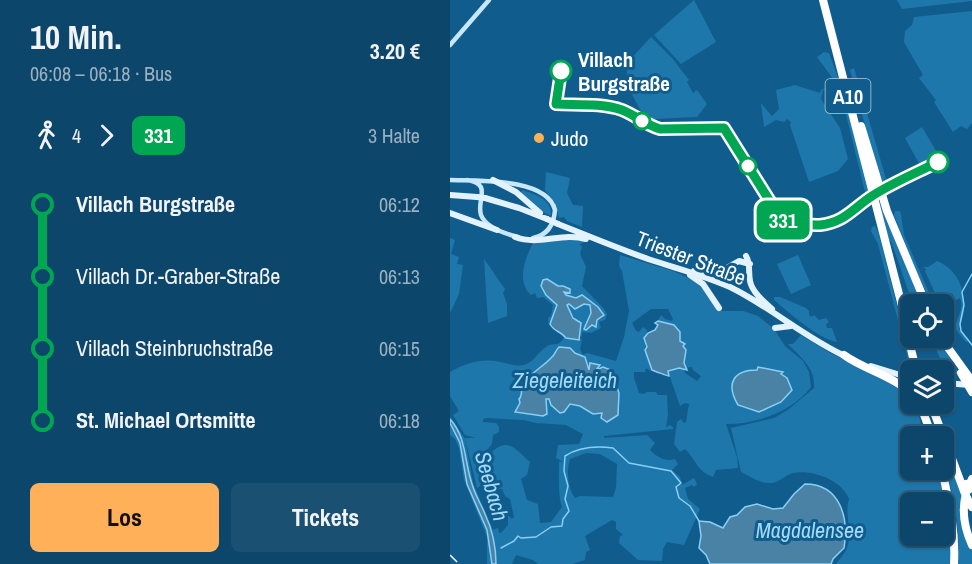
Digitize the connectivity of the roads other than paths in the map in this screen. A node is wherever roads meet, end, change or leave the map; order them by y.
1 (489, 0) edge
2 (823, 0) edge
3 (827, 0) edge
4 (450, 45) edge
5 (483, 179) junction
6 (450, 180) edge
7 (467, 180) junction
8 (493, 180) junction
9 (480, 185) junction
10 (877, 193) junction
11 (450, 195) edge
12 (450, 213) edge
13 (544, 218) junction
14 (497, 230) junction
15 (515, 237) junction
16 (604, 242) junction
17 (739, 261) junction
18 (750, 264) junction
19 (688, 271) junction
20 (900, 294) edge
21 (922, 294) edge
22 (719, 308) dead end
23 (775, 315) junction
24 (791, 326) junction
25 (780, 329) dead end
26 (948, 348) edge
27 (844, 355) junction
28 (964, 373) junction
29 (900, 375) edge
30 (954, 383) edge
31 (972, 383) edge
32 (900, 384) edge
33 (972, 392) edge
34 (954, 468) edge
35 (944, 480) edge
36 (968, 489) edge
37 (972, 507) edge
38 (972, 545) edge
39 (954, 564) edge

1 - 4 main road
2 - 10 highway, A10
3 - 10 highway, A10
5 - 7 main road
5 - 8 main road
5 - 9 main road
6 - 7 main road
7 - 9 main road
8 - 13 main road
8 - 15 main road
9 - 14 main road
10 - 20 highway, A10
10 - 21 highway, A10
11 - 13 main road, Triester Straße, bridge
12 - 14 main road
13 - 16 main road, Triester Straße, bridge
14 - 15 main road
15 - 16 main road
16 - 19 main road, Triester Straße
17 - 18 main road
17 - 18 main road
17 - 19 main road
18 - 23 main road
19 - 22 main road
19 - 23 main road, Triester Straße
23 - 24 main road, Triester Straße
24 - 25 main road
24 - 27 main road, Triester Straße
26 - 28 highway
27 - 29 main road, Triester Straße
27 - 32 highway
28 - 31 highway
28 - 33 highway, bridge
30 - 31 main road
34 - 36 highway
35 - 39 highway
36 - 37 highway
36 - 38 highway

